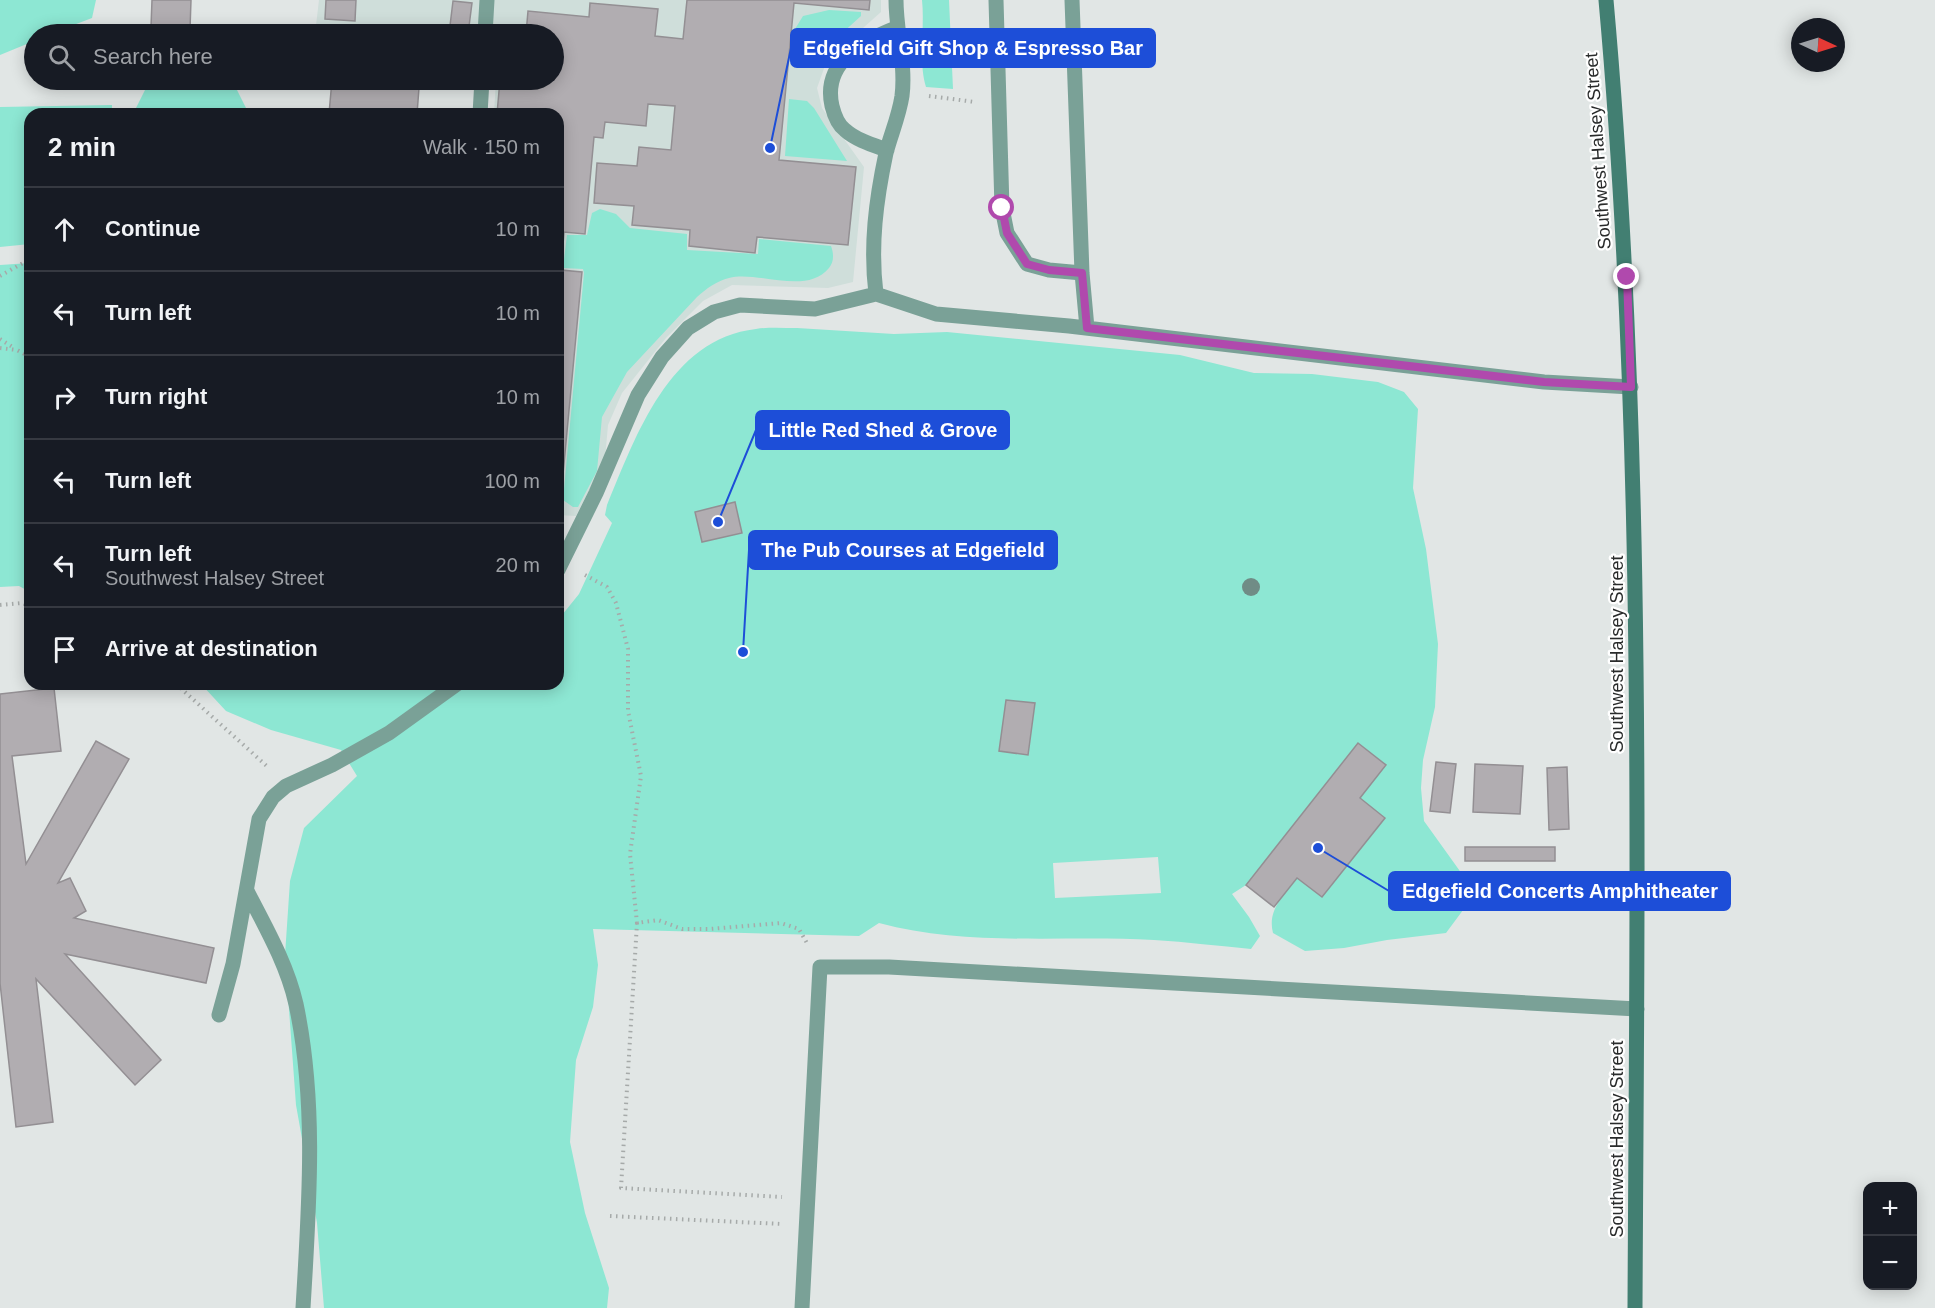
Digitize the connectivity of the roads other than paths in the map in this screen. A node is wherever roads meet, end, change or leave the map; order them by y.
1 (488, 0) edge
2 (896, 0) edge
3 (996, 0) edge
4 (1072, 0) edge
5 (1606, 0) edge
6 (486, 24) edge
7 (896, 28) junction
8 (481, 90) edge
9 (480, 108) edge
10 (887, 150) junction
11 (1082, 273) junction
12 (876, 294) junction
13 (1087, 328) junction
14 (1631, 387) junction
15 (564, 558) edge
16 (449, 690) edge
17 (247, 891) junction
18 (1636, 1009) junction
19 (219, 1014) dead end
20 (303, 1308) edge
21 (802, 1308) edge
22 (1635, 1308) edge

1 - 6 lane
2 - 7 lane
3 - 11 lane
4 - 11 lane
5 - 14 street, Southwest Halsey Street
7 - 10 lane
7 - 10 lane
8 - 9 lane
10 - 12 lane
11 - 13 lane
12 - 13 lane
12 - 15 lane
13 - 14 lane
14 - 18 street, Southwest Halsey Street
16 - 17 lane
17 - 19 lane
17 - 20 lane
18 - 21 lane
18 - 22 street, Southwest Halsey Street

